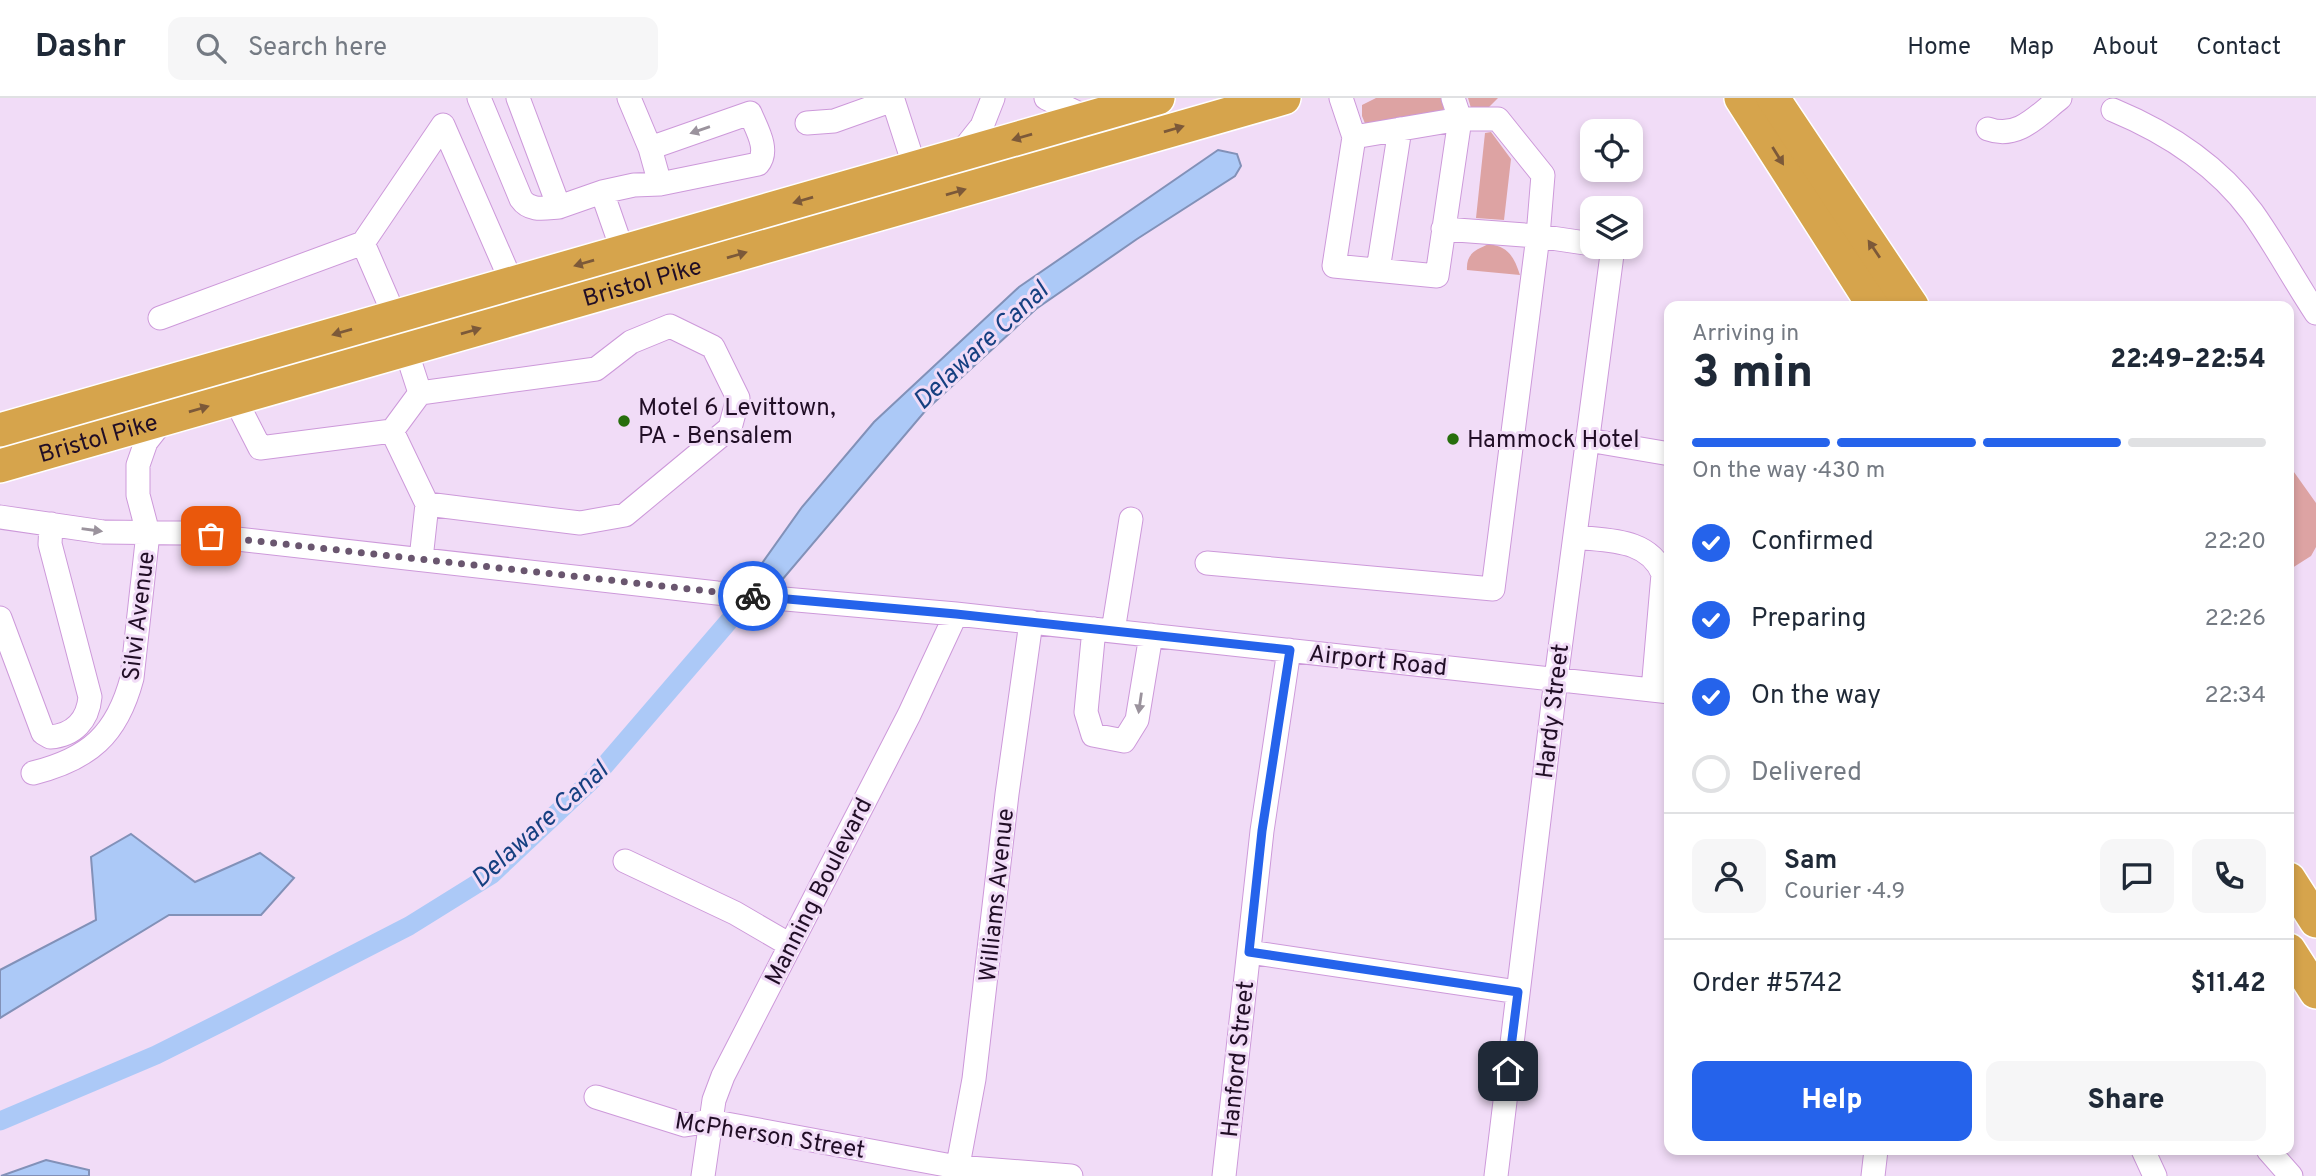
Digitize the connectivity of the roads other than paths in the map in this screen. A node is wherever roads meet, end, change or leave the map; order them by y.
1 (479, 98) edge
2 (518, 98) edge
3 (629, 98) edge
4 (993, 98) edge
5 (1046, 98) edge
6 (1158, 98) edge
7 (1284, 98) edge
8 (1342, 98) edge
9 (1741, 98) edge
10 (1773, 98) edge
11 (2060, 98) edge
12 (1456, 108) edge
13 (2113, 110) dead end
14 (1088, 118) junction
15 (807, 123) dead end
16 (1400, 129) junction
17 (1988, 129) dead end
18 (1354, 137) junction
19 (650, 148) junction
20 (959, 155) junction
21 (915, 168) junction
22 (660, 184) junction
23 (602, 192) junction
24 (559, 207) junction
25 (1443, 229) junction
26 (1538, 236) junction
27 (1580, 242) edge
28 (363, 243) junction
29 (623, 252) junction
30 (1611, 259) edge
31 (1378, 270) junction
32 (512, 283) junction
33 (1871, 301) edge
34 (1909, 301) edge
35 (2316, 313) edge
36 (395, 317) junction
37 (160, 318) dead end
38 (405, 350) junction
39 (420, 393) junction
40 (235, 399) junction
41 (164, 419) junction
42 (0, 430) edge
43 (392, 431) junction
44 (1588, 440) junction
45 (1664, 453) edge
46 (0, 466) edge
47 (427, 504) junction
48 (0, 517) edge
49 (1131, 519) dead end
50 (51, 524) junction
51 (148, 533) junction
52 (1575, 537) junction
53 (421, 559) junction
54 (1208, 563) dead end
55 (1664, 571) edge
56 (956, 614) junction
57 (0, 618) edge
58 (1664, 620) edge
59 (1031, 622) junction
60 (1104, 630) junction
61 (1151, 635) junction
62 (1290, 650) junction
63 (1556, 679) junction
64 (1661, 691) edge
65 (33, 773) dead end
66 (625, 861) dead end
67 (2294, 887) edge
68 (2316, 921) edge
69 (790, 945) junction
70 (1249, 952) junction
71 (2294, 958) edge
72 (1518, 992) junction
73 (2316, 992) edge
74 (596, 1097) dead end
75 (710, 1121) junction
76 (1875, 1155) edge
77 (2145, 1155) edge
78 (2272, 1155) edge
79 (957, 1171) edge
80 (703, 1176) edge
81 (1071, 1176) edge
82 (1224, 1176) edge
83 (1496, 1176) edge
84 (1873, 1176) edge
85 (2155, 1176) edge
86 (2291, 1176) edge

1 - 24 street
2 - 24 street
3 - 19 street
4 - 20 street
5 - 14 street
6 - 14 highway, Bristol Pike
38 -> 7 highway, Bristol Pike
8 - 18 street
9 -> 33 highway
34 -> 10 highway
11 - 17 street
12 - 16 street
12 - 25 street
12 - 26 street
13 - 35 street
14 -> 20 highway, Bristol Pike
15 - 21 street
16 - 18 street
16 - 31 street
18 - 31 street
19 - 22 street
22 -> 19 street
20 - 21 highway, Bristol Pike
21 -> 29 highway, Bristol Pike
22 - 23 street
23 - 24 street
23 - 29 street
25 - 26 street
25 - 31 street
26 - 27 street
26 - 54 street
28 - 32 street
28 - 36 street
28 - 37 street
29 -> 32 highway, Bristol Pike
30 - 44 street, Hardy Street
32 - 36 highway, Bristol Pike
36 -> 42 highway, Bristol Pike
38 - 39 street
38 - 40 highway, Bristol Pike
39 - 43 street
39 - 47 street
41 -> 40 highway, Bristol Pike
40 - 43 street
41 - 46 highway, Bristol Pike
41 - 51 street
43 - 47 street
44 - 45 street
44 - 52 street, Hardy Street
47 - 53 street
48 - 50 street, Airport Road
49 - 60 street
50 -> 51 street, Airport Road
50 - 57 street
51 - 53 street, Airport Road
51 - 65 street, Silvi Avenue
52 - 55 street
52 - 63 street, Hardy Street
53 - 56 street, Airport Road
56 - 59 street, Airport Road
56 - 69 street, Manning Boulevard
58 - 64 street
59 - 60 street, Airport Road
59 - 79 street, Williams Avenue
60 - 61 street, Airport Road
61 -> 60 street
61 - 62 street, Airport Road
62 - 63 street, Airport Road
62 - 70 street, Hanford Street
63 - 64 street, Airport Road
63 - 72 street, Hardy Street
66 - 69 street
67 - 68 highway
69 - 75 street, Manning Boulevard
70 - 72 street
70 - 82 street, Hanford Street
71 - 73 highway
72 - 83 street, Hardy Street
74 - 75 street, McPherson Street
75 - 79 street, McPherson Street
75 - 80 street, Manning Boulevard
76 - 84 street
77 - 85 street
78 - 86 street
79 - 81 street, McPherson Street

